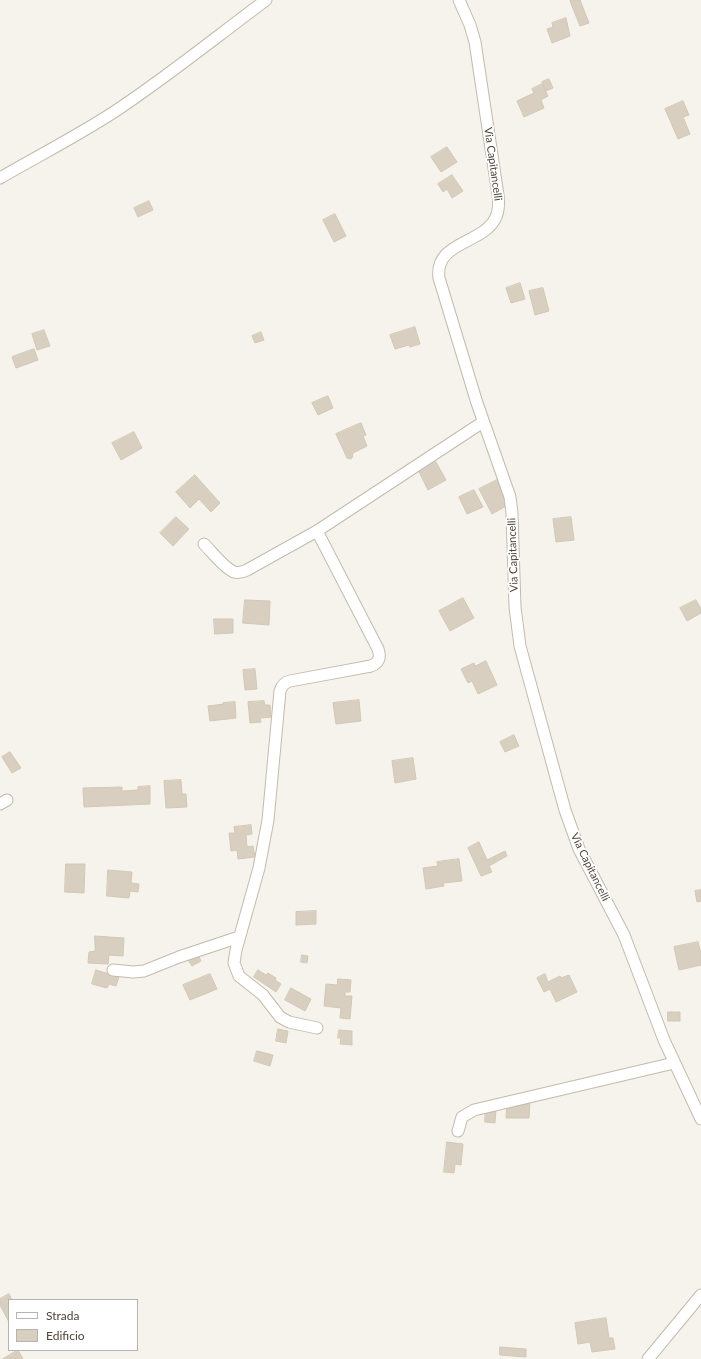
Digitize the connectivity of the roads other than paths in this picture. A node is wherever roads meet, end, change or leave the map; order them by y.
1 (266, 0) edge
2 (459, 0) edge
3 (0, 178) edge
4 (483, 422) junction
5 (317, 530) junction
6 (204, 544) dead end
7 (239, 937) junction
8 (113, 970) dead end
9 (317, 1028) dead end
10 (674, 1063) junction
11 (701, 1119) edge
12 (458, 1131) dead end
13 (701, 1295) edge
14 (654, 1356) edge

1 - 3 street
2 - 4 street, Via Capitancelli
4 - 5 street
4 - 10 street, Via Capitancelli
5 - 6 street
5 - 7 street
7 - 8 street
7 - 9 street
10 - 11 street, Via Capitancelli
10 - 12 street
13 - 14 street

